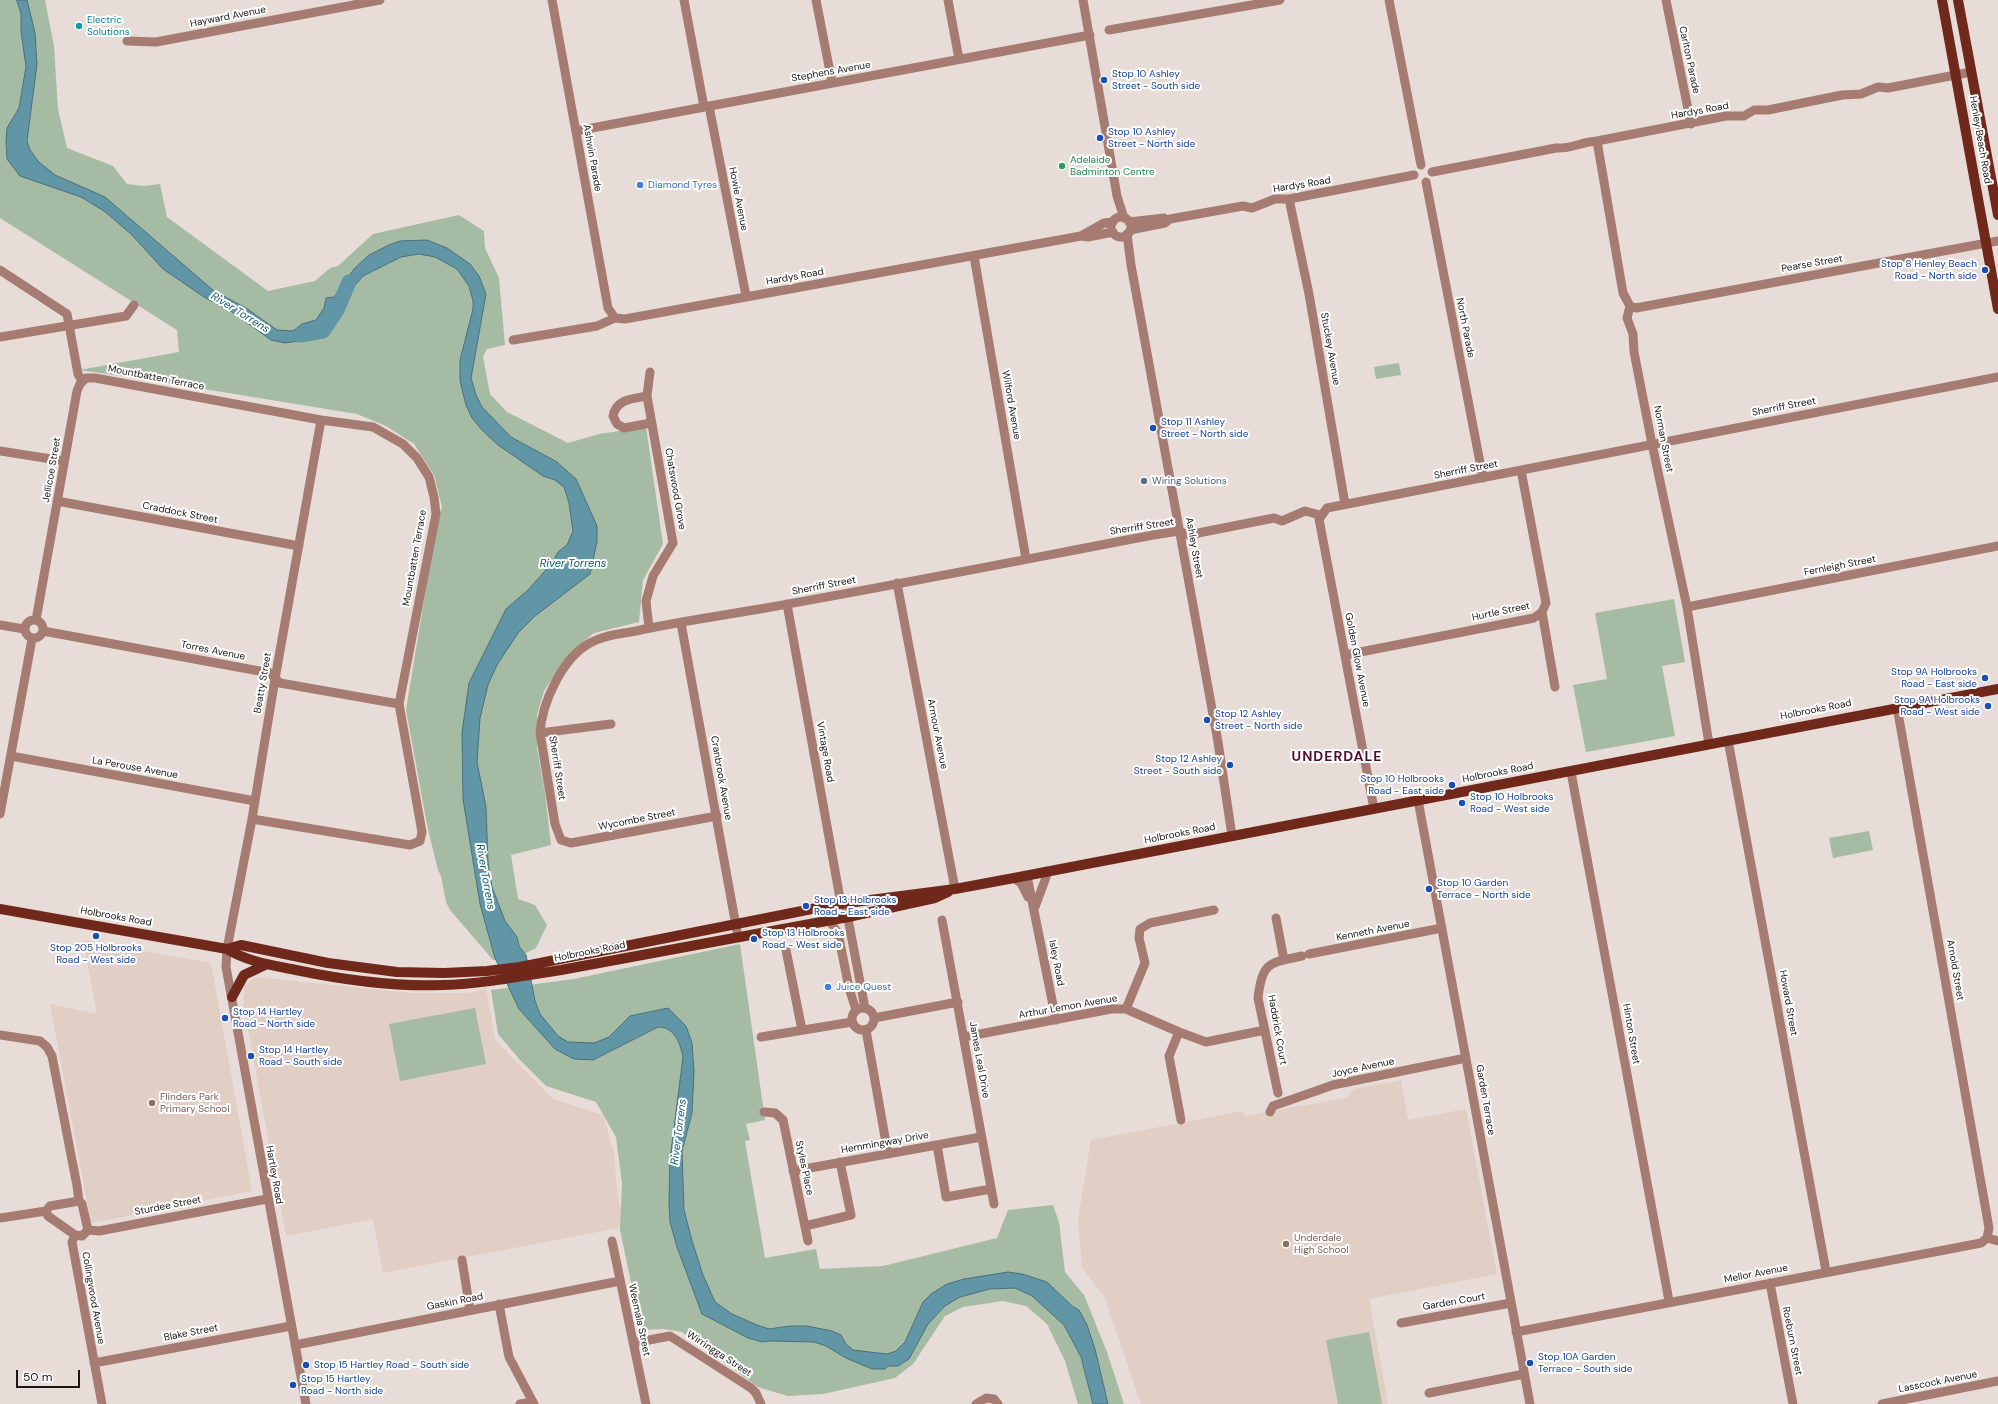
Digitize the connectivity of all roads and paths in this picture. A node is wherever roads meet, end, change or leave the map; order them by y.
1 (380, 0) edge
2 (552, 0) edge
3 (684, 0) edge
4 (816, 0) edge
5 (948, 0) edge
6 (1083, 0) edge
7 (1280, 0) edge
8 (1389, 0) edge
9 (1666, 0) edge
10 (1942, 0) edge
11 (1958, 0) edge
12 (1109, 30) dead end
13 (1090, 35) junction
14 (128, 41) dead end
15 (959, 59) junction
16 (1971, 72) junction
17 (1955, 75) junction
18 (832, 82) junction
19 (707, 106) junction
20 (1691, 124) junction
21 (576, 130) junction
22 (1597, 141) junction
23 (1421, 165) junction
24 (1432, 172) junction
25 (1414, 176) junction
26 (1426, 182) junction
27 (1289, 199) junction
28 (1997, 200) edge
29 (1998, 215) edge
30 (1122, 226) junction
31 (1998, 241) edge
32 (1986, 243) junction
33 (974, 256) junction
34 (0, 270) edge
35 (746, 296) junction
36 (134, 305) dead end
37 (1630, 306) junction
38 (1998, 309) edge
39 (614, 318) junction
40 (70, 326) junction
41 (0, 337) edge
42 (513, 340) dead end
43 (650, 372) dead end
44 (1997, 377) edge
45 (82, 381) junction
46 (647, 396) junction
47 (321, 420) junction
48 (651, 423) junction
49 (1652, 444) junction
50 (0, 451) edge
51 (64, 461) junction
52 (1520, 470) junction
53 (1482, 478) junction
54 (57, 501) junction
55 (1345, 504) junction
56 (1320, 515) junction
57 (1179, 531) junction
58 (299, 546) junction
59 (1998, 546) edge
60 (1026, 559) junction
61 (897, 583) junction
62 (787, 604) junction
63 (1687, 606) junction
64 (1542, 612) junction
65 (36, 620) junction
66 (681, 623) junction
67 (0, 625) edge
68 (649, 628) junction
69 (24, 629) junction
70 (43, 631) junction
71 (32, 639) junction
72 (1344, 655) junction
73 (275, 679) junction
74 (1556, 687) dead end
75 (1998, 688) edge
76 (399, 704) junction
77 (1897, 707) junction
78 (611, 724) dead end
79 (540, 733) junction
80 (1728, 740) junction
81 (1709, 744) junction
82 (11, 756) junction
83 (4, 766) edge
84 (1571, 772) junction
85 (1418, 800) junction
86 (255, 801) junction
87 (1374, 809) junction
88 (0, 814) edge
89 (717, 816) junction
90 (252, 819) junction
91 (1232, 836) junction
92 (561, 840) joint
93 (1048, 872) junction
94 (1027, 876) junction
95 (1014, 878) junction
96 (955, 889) junction
97 (843, 903) junction
98 (0, 909) edge
99 (1214, 910) dead end
100 (1034, 911) junction
101 (848, 917) junction
102 (1276, 918) dead end
103 (829, 920) junction
104 (942, 920) dead end
105 (736, 924) junction
106 (1442, 928) junction
107 (738, 937) junction
108 (227, 949) junction
109 (786, 950) dead end
110 (1306, 955) joint
111 (1284, 960) junction
112 (267, 964) junction
113 (232, 996) junction
114 (958, 1002) junction
115 (860, 1009) junction
116 (1126, 1009) junction
117 (874, 1018) junction
118 (1056, 1020) junction
119 (852, 1022) junction
120 (802, 1030) junction
121 (866, 1030) junction
122 (1265, 1030) junction
123 (1178, 1032) junction
124 (0, 1035) edge
125 (762, 1037) dead end
126 (964, 1037) junction
127 (1466, 1058) junction
128 (1278, 1094) dead end
129 (764, 1112) dead end
130 (1270, 1112) dead end
131 (1181, 1120) dead end
132 (981, 1136) junction
133 (937, 1145) junction
134 (888, 1154) junction
135 (840, 1162) junction
136 (793, 1171) junction
137 (991, 1189) junction
138 (267, 1199) junction
139 (78, 1201) junction
140 (994, 1204) dead end
141 (46, 1211) junction
142 (0, 1218) edge
143 (805, 1226) junction
144 (88, 1230) junction
145 (75, 1235) junction
146 (1987, 1238) junction
147 (612, 1241) dead end
148 (808, 1241) dead end
149 (1998, 1241) edge
150 (462, 1260) dead end
151 (1826, 1271) junction
152 (620, 1281) junction
153 (1770, 1283) junction
154 (1669, 1301) junction
155 (1511, 1303) junction
156 (499, 1304) junction
157 (470, 1310) junction
158 (1402, 1323) dead end
159 (291, 1326) junction
160 (1516, 1332) junction
161 (633, 1343) junction
162 (295, 1345) junction
163 (94, 1363) junction
164 (1524, 1374) junction
165 (1998, 1381) edge
166 (1430, 1393) dead end
167 (1906, 1402) edge
168 (533, 1403) edge
169 (102, 1404) edge
170 (306, 1404) edge
171 (520, 1404) edge
172 (646, 1404) edge
173 (762, 1404) edge
174 (976, 1404) edge
175 (998, 1404) edge
176 (1530, 1404) edge
177 (1793, 1404) edge
178 (1882, 1404) edge

1 - 14 street, Hayward Avenue
2 - 21 street, Ashwin Parade
3 - 19 street, Howie Avenue
4 - 18 street
5 - 15 street
6 - 13 street, Ashley Street
7 - 12 street
8 - 23 street
9 - 20 street, Carlton Parade
10 - 17 main road, Henley Beach Road
11 - 16 main road, Henley Beach Road
13 - 15 street, Stephens Avenue
13 - 30 street, Ashley Street
15 - 18 street, Stephens Avenue
16 - 17 street, Hardys Road
16 - 28 main road, Henley Beach Road
17 - 20 street, Hardys Road
17 - 32 main road, Henley Beach Road
18 - 19 street, Stephens Avenue
19 - 21 street, Stephens Avenue
19 - 35 street, Howie Avenue
20 - 22 street, Hardys Road
21 - 39 street, Ashwin Parade
22 - 24 street, Hardys Road
22 - 37 street, Norman Street
23 - 24 street
23 - 25 street
24 - 26 street
25 - 26 street
25 - 27 street, Hardys Road
26 - 53 street, North Parade
27 - 30 street, Hardys Road
27 - 55 street, Stuckey Avenue
28 - 29 main road, Henley Beach Road
30 - 33 street, Hardys Road
30 - 57 street, Ashley Street
31 - 32 street, Pearse Street
32 - 37 street, Pearse Street
32 - 38 main road, Henley Beach Road
33 - 35 street, Hardys Road
33 - 60 street, Wilford Avenue
34 - 40 street
35 - 39 street, Hardys Road
36 - 40 street
37 - 49 street, Norman Street
39 - 42 street, Hardys Road
40 - 41 street
40 - 45 street
43 - 46 street, Chatswood Grove
44 - 49 street, Sherriff Street
45 - 47 street, Mountbatten Terrace
45 - 51 street, Jellicoe Street
46 - 48 street, Chatswood Grove
46 - 48 street
47 - 58 street, Beatty Street
47 - 76 street, Mountbatten Terrace
48 - 68 street, Chatswood Grove
49 - 52 street, Sherriff Street
49 - 63 street, Norman Street
50 - 51 street
51 - 54 street, Jellicoe Street
52 - 53 street, Sherriff Street
52 - 64 street, Hurtle Street
53 - 55 street, Sherriff Street
54 - 58 street, Craddock Street
54 - 65 street, Jellicoe Street
55 - 56 street, Sherriff Street
56 - 57 street, Sherriff Street
56 - 72 street, Golden Glow Avenue
57 - 60 street, Sherriff Street
57 - 91 street, Ashley Street
58 - 73 street, Beatty Street
59 - 63 street, Fernleigh Street
60 - 61 street, Sherriff Street
61 - 62 street, Sherriff Street
61 - 96 street, Armour Avenue
62 - 66 street, Sherriff Street
62 - 97 street, Vintage Road
63 - 81 street, Norman Street
64 - 72 street, Hurtle Street
64 - 74 street
65 - 69 street
65 - 70 street
66 - 68 street, Sherriff Street
66 - 89 street, Cranbrook Avenue
67 - 69 street
68 - 79 street, Sherriff Street
69 - 71 street
70 - 71 street
70 - 73 street, Torres Avenue
71 - 82 street
72 - 87 street, Golden Glow Avenue
73 - 76 street, Torres Avenue
73 - 86 street, Beatty Street
75 - 77 main road, Holbrooks Road
76 - 90 street, Mountbatten Terrace
77 - 80 main road, Holbrooks Road
77 - 146 street, Arnold Street
78 - 79 street
79 - 92 street, Sherriff Street
80 - 81 main road, Holbrooks Road
80 - 151 street, Howard Street
81 - 84 main road, Holbrooks Road
82 - 83 street
82 - 86 street, La Perouse Avenue
83 - 88 street
84 - 85 main road, Holbrooks Road
84 - 154 street, Hinton Street
85 - 87 main road, Holbrooks Road
85 - 106 street, Garden Terrace
86 - 90 street, Beatty Street
87 - 91 main road, Holbrooks Road
89 - 92 street, Wycombe Street
89 - 105 street, Cranbrook Avenue
90 - 108 street, Beatty Street
91 - 93 main road, Holbrooks Road
93 - 94 main road, Holbrooks Road
93 - 100 street, Isley Road
94 - 95 main road, Holbrooks Road
94 - 100 street, Isley Road
95 - 96 main road, Holbrooks Road
95 - 100 street, Isley Road
96 - 97 main road, Holbrooks Road
96 - 101 main road, Holbrooks Road
97 - 101 street, Vintage Road
97 - 105 main road, Holbrooks Road
98 - 108 main road, Holbrooks Road
99 - 116 street
100 - 118 street, Isley Road
101 - 103 main road, Holbrooks Road
101 - 115 street, Vintage Road
102 - 111 street
103 - 107 main road, Holbrooks Road
103 - 115 street
104 - 114 street, James Leal Drive
105 - 107 street, Cranbrook Avenue
105 - 108 main road, Holbrooks Road
106 - 110 street, Kenneth Avenue
106 - 127 street, Garden Terrace
107 - 112 main road, Holbrooks Road
108 - 112 main road, Holbrooks Road
108 - 113 street, Hartley Road
109 - 120 street
110 - 111 street, Haddrick Court
111 - 122 street, Haddrick Court
112 - 113 main road
113 - 138 street, Hartley Road
114 - 117 street
114 - 126 street, James Leal Drive
115 - 117 street
115 - 119 street
116 - 118 street, Arthur Lemon Avenue
116 - 123 street, Arthur Lemon Avenue
117 - 121 street
118 - 126 street, Arthur Lemon Avenue
119 - 120 street
119 - 121 street
120 - 125 street
121 - 134 street
122 - 123 street, Arthur Lemon Avenue
122 - 128 street, Haddrick Court
123 - 131 street
124 - 139 street
126 - 132 street, James Leal Drive
127 - 130 street, Joyce Avenue
127 - 155 street, Garden Terrace
129 - 136 street, Styles Place
132 - 133 street, Hemmingway Drive
132 - 137 street, James Leal Drive
133 - 134 street, Hemmingway Drive
133 - 137 street
134 - 135 street, Hemmingway Drive
135 - 136 street, Hemmingway Drive
135 - 143 street
136 - 143 street, Styles Place
137 - 140 street, James Leal Drive
138 - 144 street, Sturdee Street
138 - 159 street, Hartley Road
139 - 141 street
139 - 144 street
141 - 142 street
141 - 145 street
143 - 148 street, Styles Place
144 - 145 street, Sturdee Street
145 - 163 street, Collingwood Avenue
146 - 149 street
146 - 151 street, Mellor Avenue
147 - 152 street, Weemala Street
150 - 157 street
151 - 153 street, Mellor Avenue
152 - 156 street, Gaskin Road
152 - 161 street, Weemala Street
153 - 154 street, Mellor Avenue
153 - 177 street, Roeburn Street
154 - 160 street, Mellor Avenue
155 - 158 street, Garden Court
155 - 160 street, Garden Terrace
156 - 157 street, Gaskin Road
156 - 168 street
157 - 162 street, Gaskin Road
159 - 162 street, Hartley Road
159 - 163 street, Blake Street
160 - 164 street, Garden Terrace
161 - 172 street, Weemala Street
161 - 173 street, Wirringga Street
162 - 170 street, Hartley Road
163 - 169 street, Collingwood Avenue
164 - 166 street
164 - 176 street, Garden Terrace
165 - 167 street, Lasscock Avenue
167 - 178 street, Lasscock Avenue
168 - 171 street
174 - 175 street

